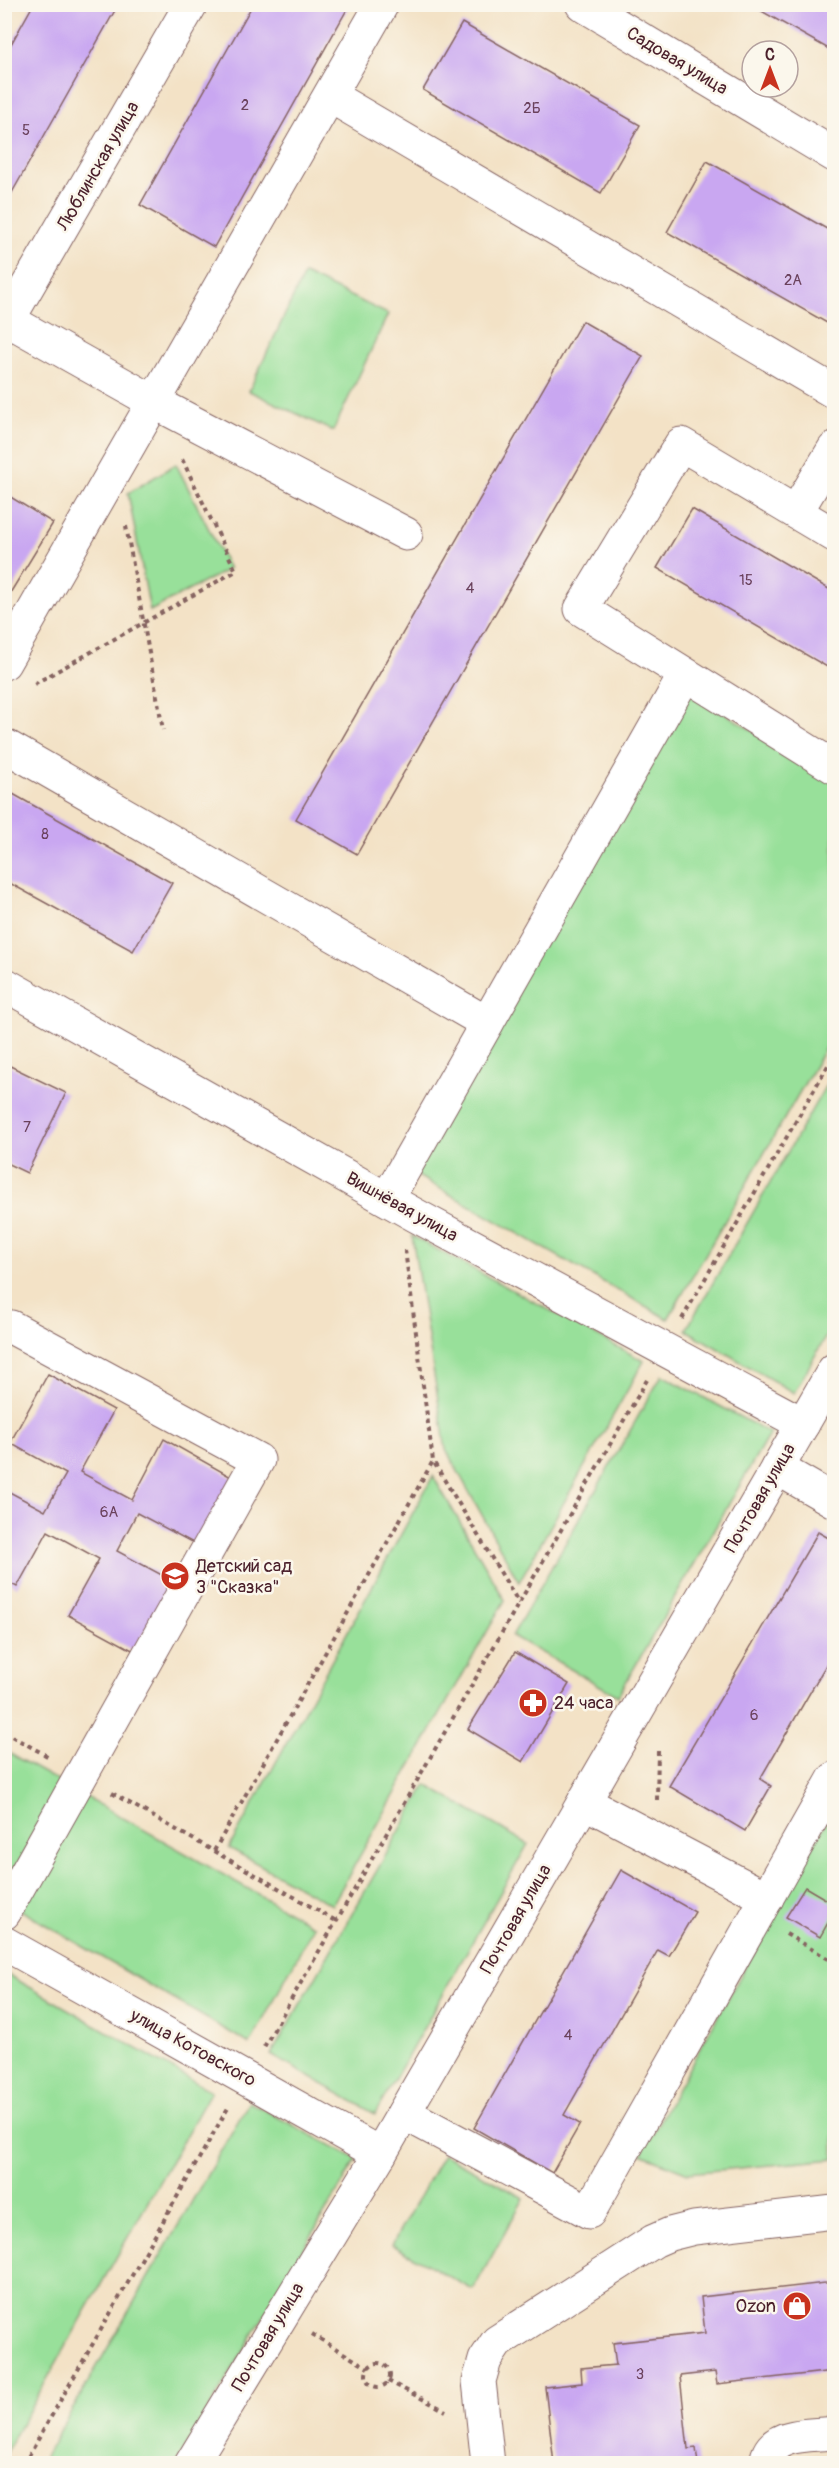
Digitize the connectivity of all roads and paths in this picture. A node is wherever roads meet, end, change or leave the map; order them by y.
1 (191, 4) edge
2 (382, 4) edge
3 (582, 4) edge
4 (330, 96) junction
5 (834, 155) edge
6 (6, 324) edge
7 (834, 392) edge
8 (154, 402) junction
9 (834, 449) edge
10 (180, 455) dead end
11 (796, 512) junction
12 (125, 521) dead end
13 (406, 534) dead end
14 (834, 535) edge
15 (143, 624) junction
16 (4, 663) edge
17 (685, 675) junction
18 (24, 690) dead end
19 (163, 730) dead end
20 (4, 745) edge
21 (834, 767) edge
22 (4, 984) edge
23 (487, 1023) junction
24 (834, 1055) edge
25 (393, 1202) junction
26 (11, 1327) dead end
27 (665, 1349) junction
28 (834, 1370) edge
29 (803, 1424) junction
30 (434, 1461) junction
31 (777, 1468) junction
32 (834, 1501) edge
33 (519, 1603) junction
34 (4, 1732) edge
35 (658, 1741) dead end
36 (80, 1775) junction
37 (834, 1779) edge
38 (584, 1802) junction
39 (656, 1840) junction
40 (214, 1851) junction
41 (762, 1908) junction
42 (4, 1913) edge
43 (338, 1922) junction
44 (4, 1943) edge
45 (834, 1964) edge
46 (246, 2078) junction
47 (404, 2113) junction
48 (380, 2154) junction
49 (834, 2212) edge
50 (307, 2330) dead end
51 (368, 2368) junction
52 (388, 2381) junction
53 (449, 2413) dead end
54 (834, 2433) edge
55 (24, 2463) edge
56 (191, 2463) edge
57 (488, 2463) edge
58 (766, 2463) edge

1 - 6 street, Люблинская улица
2 - 4 street
3 - 5 street, Садовая улица
4 - 7 street
4 - 8 street
6 - 8 street
8 - 13 street
8 - 16 street
9 - 11 street
10 - 15 path
11 - 14 street
11 - 17 street
12 - 15 path
15 - 18 path
15 - 19 path
17 - 21 street
17 - 23 street
20 - 23 street
22 - 25 street, Вишнёвая улица
23 - 25 street
24 - 27 path
25 - 27 street, Вишнёвая улица
25 - 30 path
26 - 36 street
27 - 29 street, Вишнёвая улица
27 - 33 path
28 - 29 street, Почтовая улица
29 - 31 street, Почтовая улица
30 - 33 path
30 - 40 path
31 - 32 street
31 - 38 street, Почтовая улица
33 - 43 path
34 - 36 path
35 - 39 path
36 - 40 path
36 - 42 street
37 - 41 street
38 - 39 street
38 - 47 street, Почтовая улица
39 - 41 street
40 - 43 path
41 - 45 path
41 - 47 street
43 - 46 path
44 - 46 street, улица Котовского
46 - 48 street, улица Котовского
46 - 55 path
47 - 48 street, Почтовая улица
48 - 56 street, Почтовая улица
49 - 57 street
50 - 51 path
51 - 52 path
51 - 52 path
52 - 53 path
54 - 58 street

